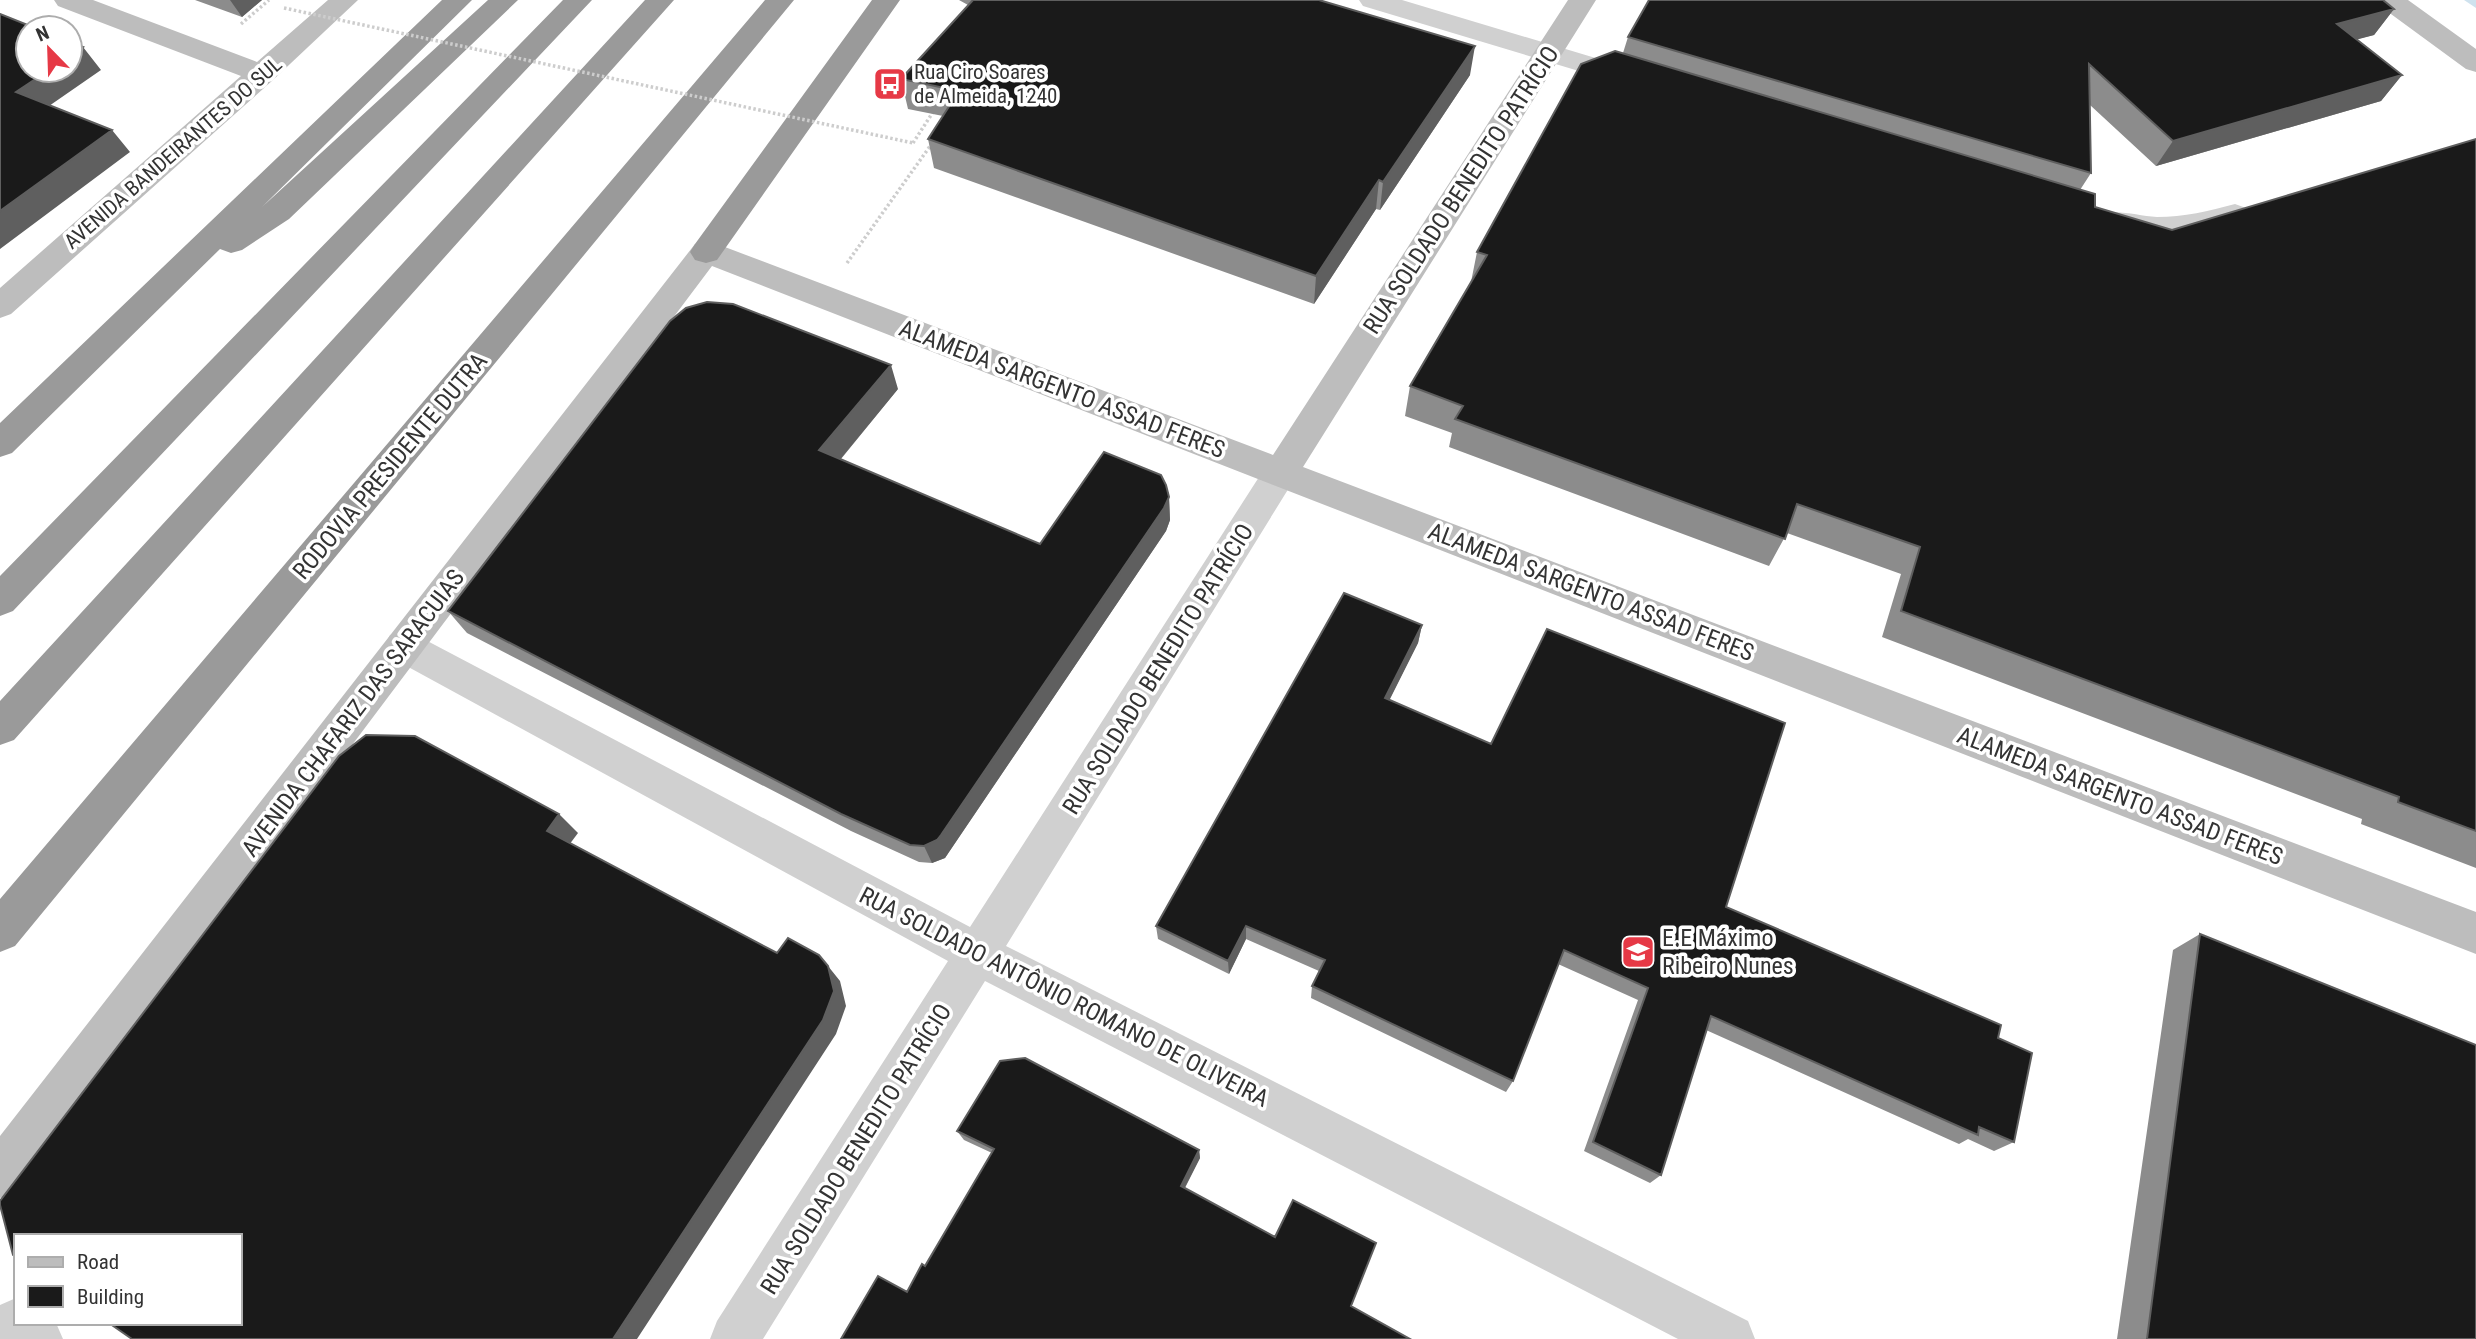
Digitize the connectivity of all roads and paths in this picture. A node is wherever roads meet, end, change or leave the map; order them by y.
1 (68, 0) edge
2 (344, 0) edge
3 (458, 0) edge
4 (504, 0) edge
5 (578, 0) edge
6 (660, 0) edge
7 (780, 0) edge
8 (886, 0) edge
9 (1373, 0) edge
10 (1582, 0) edge
11 (2390, 0) edge
12 (284, 8) dead end
13 (1550, 53) junction
14 (2476, 63) edge
15 (263, 74) junction
16 (1655, 85) edge
17 (936, 109) edge
18 (940, 132) edge
19 (2258, 208) edge
20 (2091, 217) edge
21 (706, 252) junction
22 (164, 284) junction
23 (822, 297) junction
24 (0, 306) edge
25 (0, 444) edge
26 (1280, 473) junction
27 (0, 600) edge
28 (403, 646) junction
29 (0, 727) edge
30 (0, 931) edge
31 (2476, 933) edge
32 (979, 956) junction
33 (0, 1174) edge
34 (19, 1325) edge
35 (38, 1339) edge
36 (735, 1339) edge
37 (1730, 1339) edge

1 - 15 main road
2 - 15 main road, AVENIDA BANDEIRANTES DO SUL
3 - 22 highway
4 - 22 highway
5 - 27 highway
6 - 29 highway
7 - 30 highway, RODOVIA PRESIDENTE DUTRA
8 - 21 highway
9 - 13 street
10 - 13 main road, RUA SOLDADO BENEDITO PATRÍCIO
11 - 14 main road
12 - 17 path, bridge
13 - 16 street
13 - 26 main road, RUA SOLDADO BENEDITO PATRÍCIO
15 - 24 main road, AVENIDA BANDEIRANTES DO SUL
18 - 23 path
19 - 20 street
21 - 23 main road, ALAMEDA SARGENTO ASSAD FERES
21 - 28 main road, AVENIDA CHAFARIZ DAS SARACUIAS
22 - 25 highway
23 - 26 main road, ALAMEDA SARGENTO ASSAD FERES
26 - 31 main road, ALAMEDA SARGENTO ASSAD FERES
26 - 32 street, RUA SOLDADO BENEDITO PATRÍCIO
28 - 32 street, RUA SOLDADO ANTÔNIO ROMANO DE OLIVEIRA
28 - 33 main road, AVENIDA CHAFARIZ DAS SARACUIAS
32 - 36 street, RUA SOLDADO BENEDITO PATRÍCIO
32 - 37 street, RUA SOLDADO ANTÔNIO ROMANO DE OLIVEIRA
34 - 35 street

